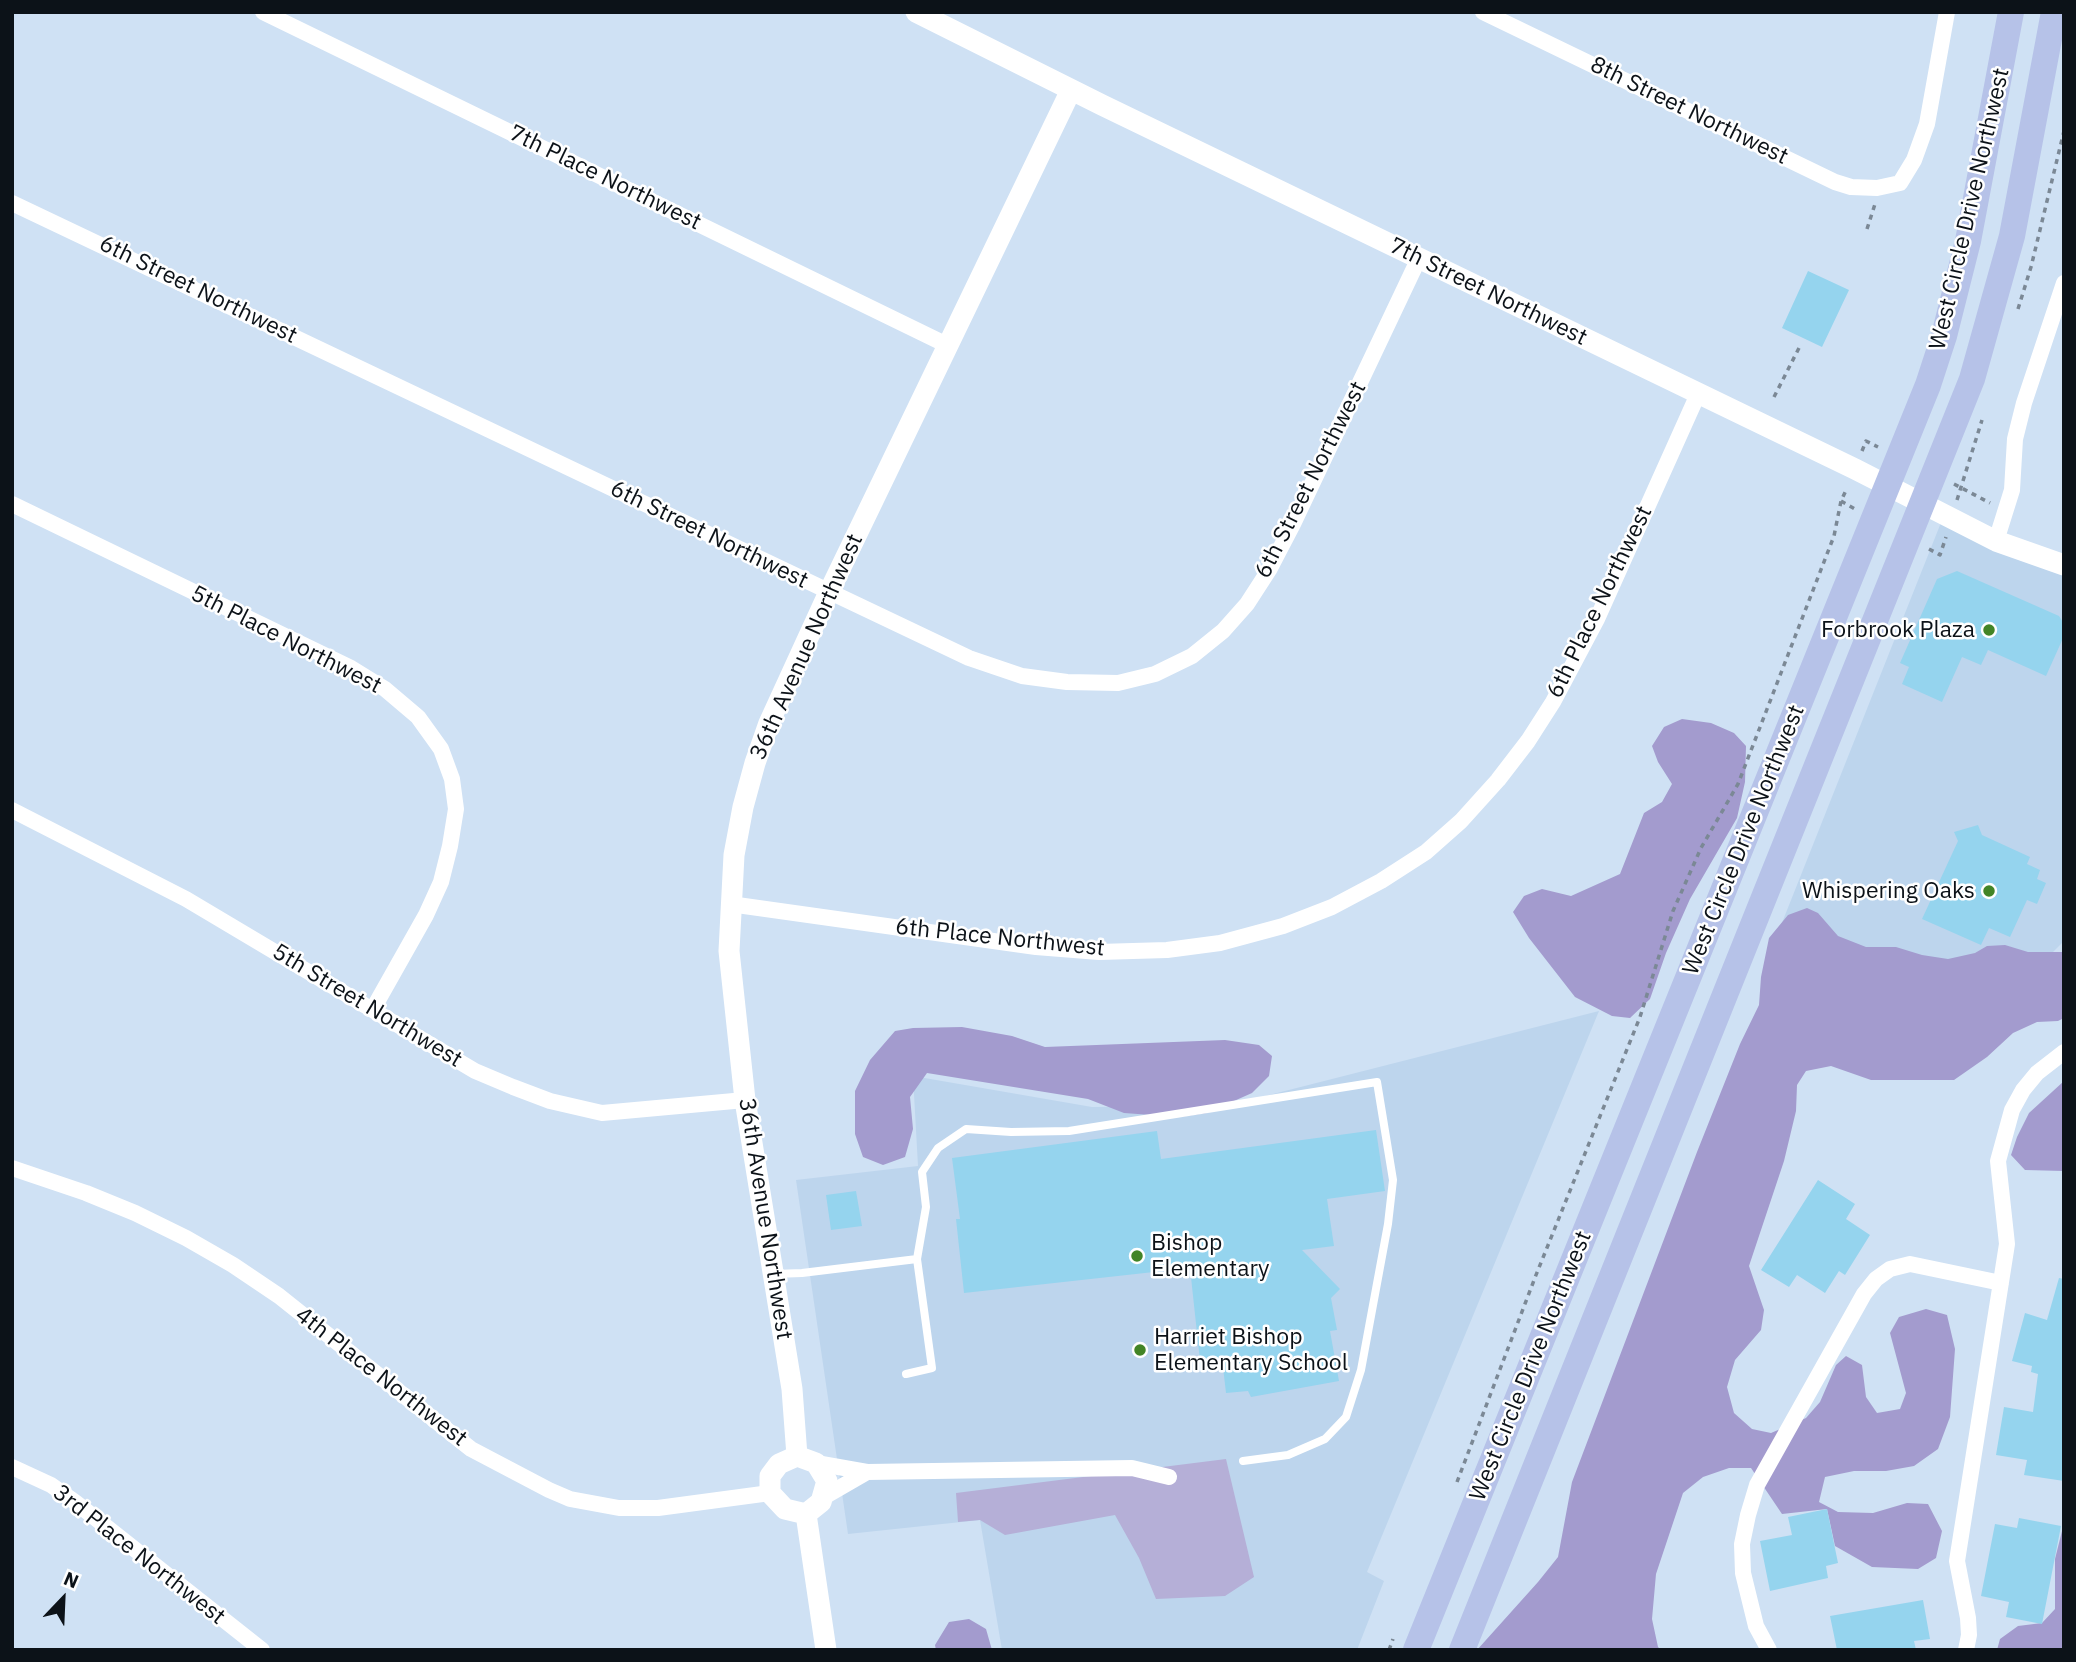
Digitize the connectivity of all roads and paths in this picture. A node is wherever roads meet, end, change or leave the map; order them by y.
1 (263, 12) edge
2 (1483, 12) edge
3 (1947, 12) edge
4 (2011, 12) edge
5 (2054, 12) edge
6 (924, 14) edge
7 (1071, 90) junction
8 (12, 202) edge
9 (1875, 203) dead end
10 (1867, 229) dead end
11 (1419, 258) junction
12 (2064, 282) edge
13 (947, 345) junction
14 (1800, 346) dead end
15 (1698, 394) junction
16 (1774, 397) dead end
17 (1888, 486) junction
18 (1961, 488) dead end
19 (1841, 501) dead end
20 (12, 504) edge
21 (1922, 504) junction
22 (1993, 505) dead end
23 (1996, 541) junction
24 (2064, 565) edge
25 (829, 592) junction
26 (12, 810) edge
27 (730, 904) junction
28 (373, 1009) junction
29 (2064, 1052) edge
30 (746, 1100) junction
31 (12, 1168) edge
32 (917, 1259) junction
33 (774, 1275) junction
34 (2001, 1283) junction
35 (906, 1374) dead end
36 (807, 1459) junction
37 (1243, 1461) dead end
38 (12, 1467) edge
39 (867, 1472) junction
40 (1169, 1477) dead end
41 (1456, 1484) dead end
42 (770, 1493) junction
43 (822, 1498) junction
44 (806, 1514) junction
45 (1405, 1643) edge
46 (262, 1650) edge
47 (826, 1650) edge
48 (1389, 1650) edge
49 (1462, 1650) edge
50 (1769, 1650) edge
51 (1966, 1650) edge

1 - 13 street, 7th Place Northwest
2 - 3 street, 8th Street Northwest
4 - 17 main road, West Circle Drive Northwest
5 - 21 main road, West Circle Drive Northwest
6 - 7 street, 7th Street Northwest
7 - 11 street, 7th Street Northwest
7 - 13 street, 36th Avenue Northwest
8 - 25 street, 6th Street Northwest
9 - 10 path
11 - 15 street, 7th Street Northwest
11 - 25 street, 6th Street Northwest
12 - 23 street
13 - 25 street, 36th Avenue Northwest
14 - 16 path
15 - 17 street, 7th Street Northwest
15 - 27 street, 6th Place Northwest
17 - 21 street, 7th Street Northwest
17 - 45 main road, West Circle Drive Northwest
18 - 22 path
19 - 41 path
20 - 28 street, 5th Place Northwest
21 - 23 street, 7th Street Northwest
21 - 49 main road, West Circle Drive Northwest
23 - 24 street, 7th Street Northwest
25 - 27 street, 36th Avenue Northwest
26 - 28 street, 5th Street Northwest
27 - 30 street, 36th Avenue Northwest
28 - 30 street, 5th Street Northwest
29 - 34 street
30 - 33 street, 36th Avenue Northwest
31 - 42 street, 4th Place Northwest
32 - 33 lane
32 - 35 lane
32 - 37 lane
33 - 36 street, 36th Avenue Northwest
34 - 50 street
34 - 51 street
36 - 39 street
36 - 42 street
36 - 43 street, 36th Avenue Northwest
38 - 46 street, 3rd Place Northwest
39 - 40 street
39 - 43 street
42 - 44 street
43 - 44 street
44 - 47 street
45 - 48 path

